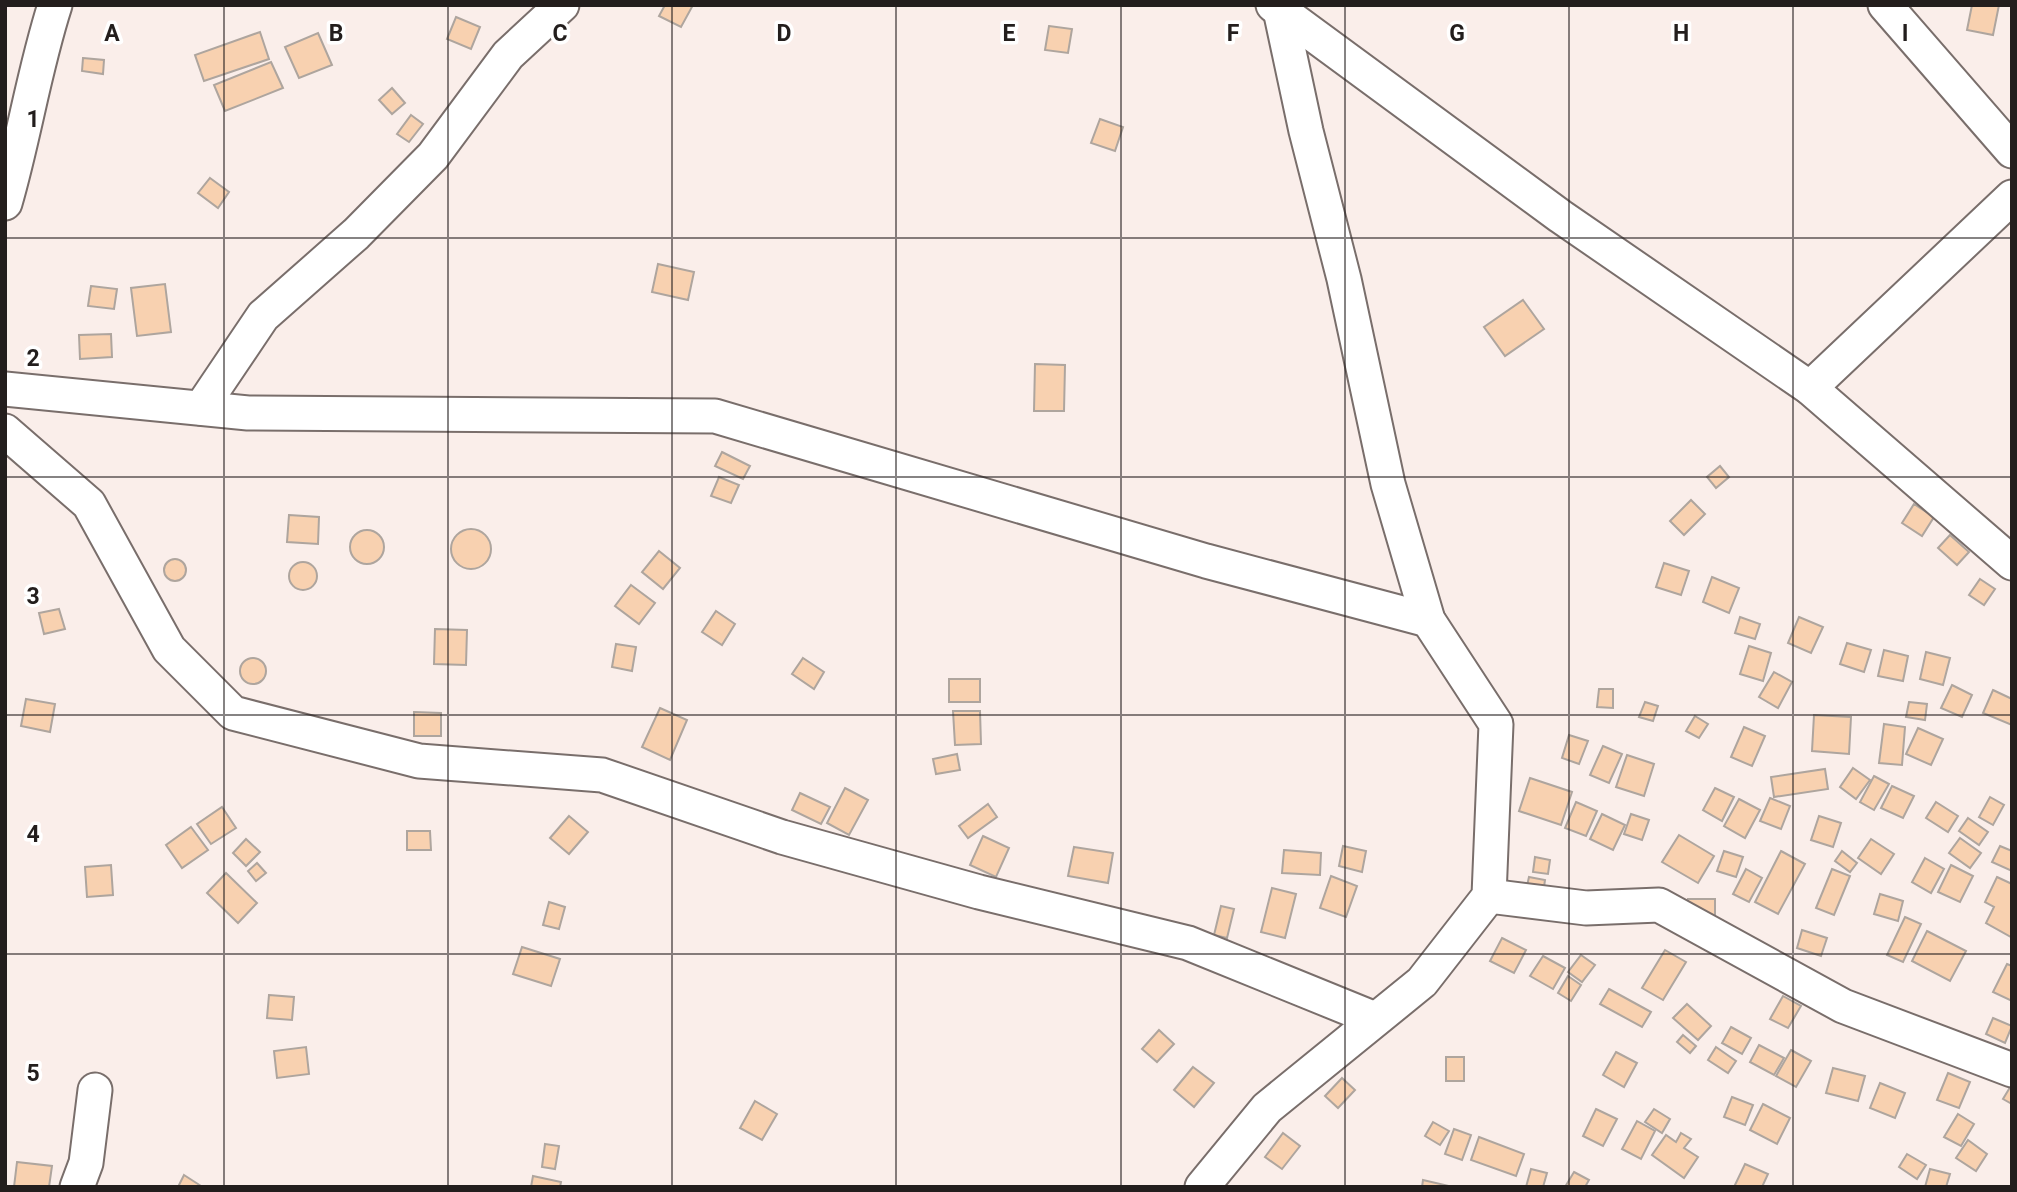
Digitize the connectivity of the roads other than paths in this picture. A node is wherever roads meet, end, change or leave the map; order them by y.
1 (55, 5) edge
2 (562, 5) edge
3 (1885, 5) edge
4 (1277, 7) edge
5 (2012, 151) edge
6 (2012, 197) edge
7 (5, 203) edge
8 (1810, 388) junction
9 (5, 389) edge
10 (201, 408) junction
11 (5, 431) edge
12 (2012, 563) edge
13 (1427, 620) junction
14 (1489, 896) junction
15 (1375, 1019) junction
16 (2012, 1070) edge
17 (95, 1090) dead end
18 (77, 1187) edge
19 (1202, 1187) edge

1 - 7 street
2 - 10 street
3 - 5 street
4 - 8 street
4 - 13 street
6 - 8 street
8 - 12 street
9 - 10 street
10 - 13 street
11 - 15 street
13 - 14 street
14 - 15 street
14 - 16 street
15 - 19 street
17 - 18 street

